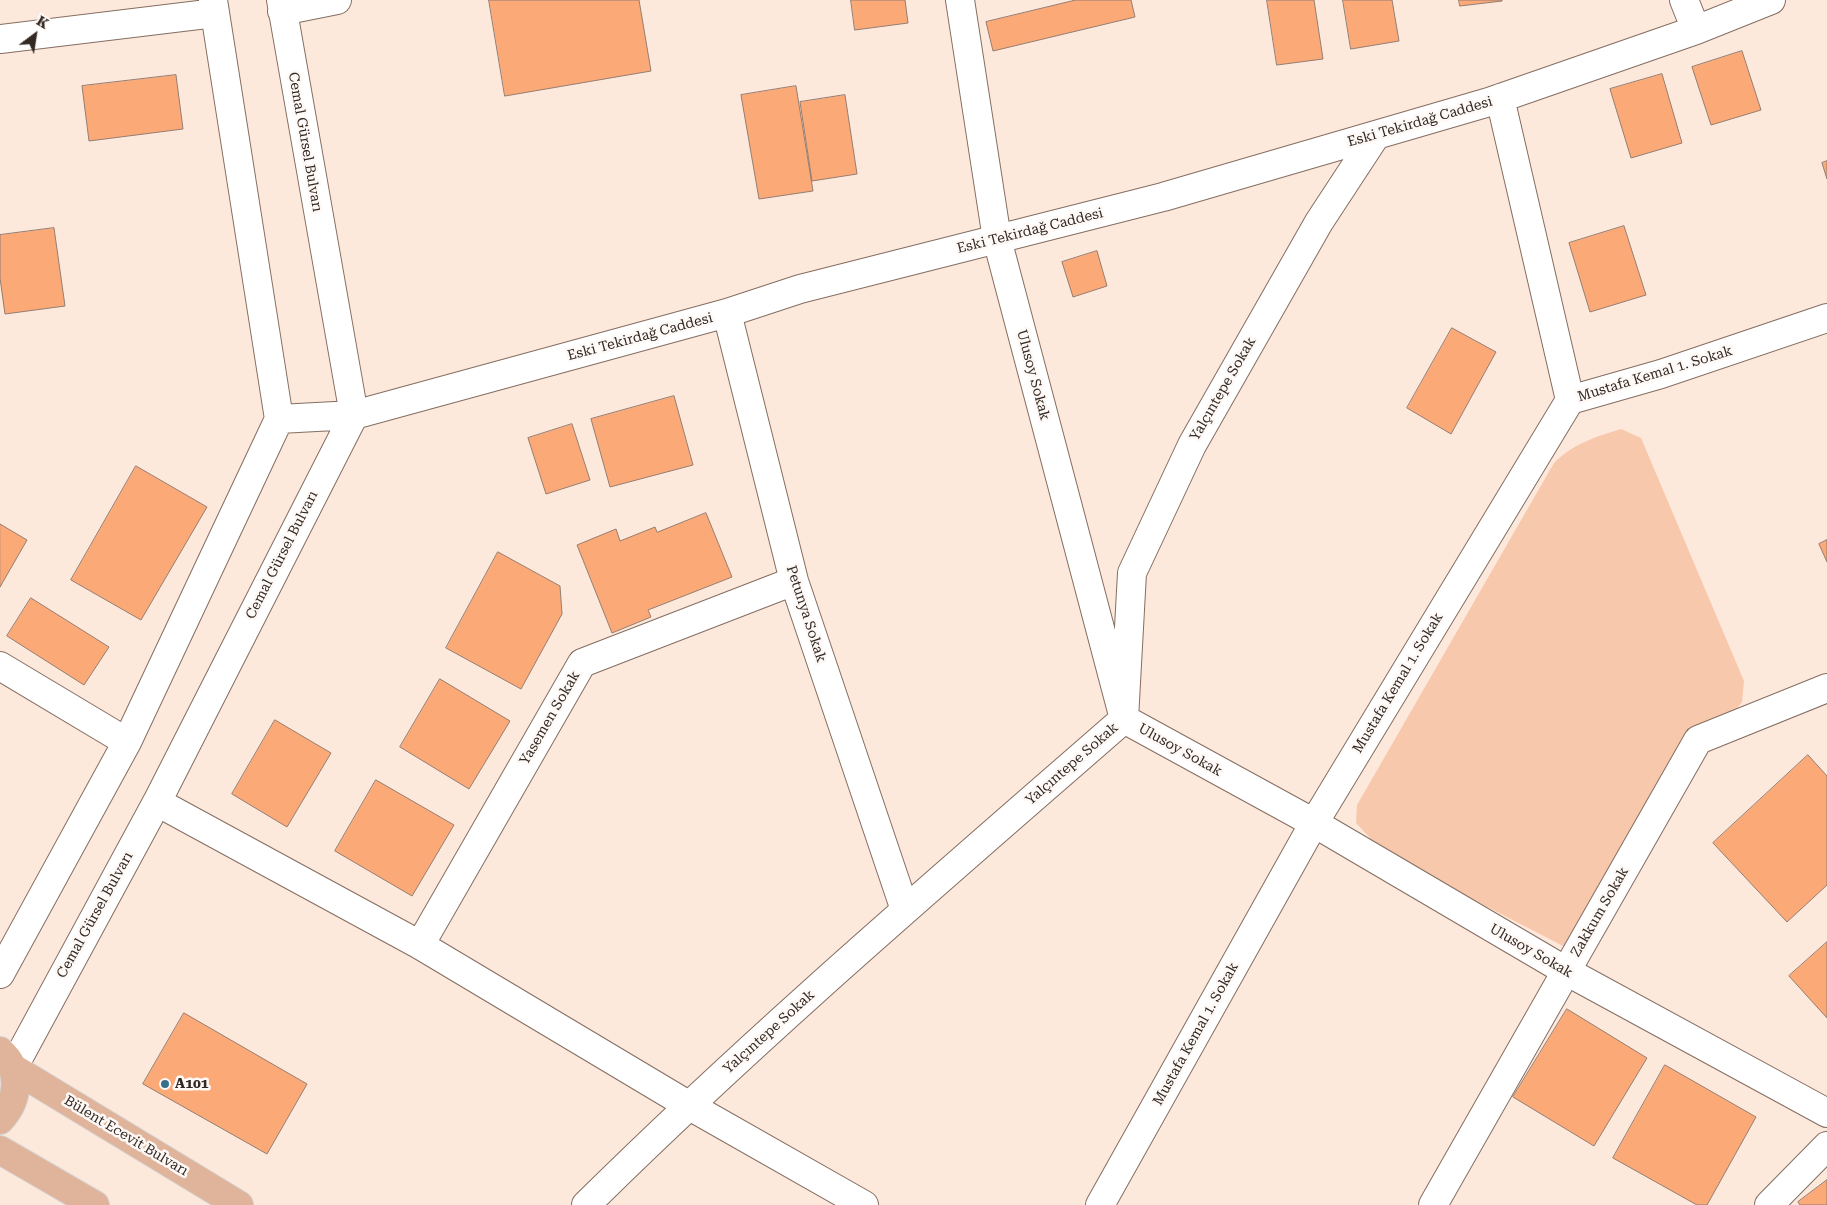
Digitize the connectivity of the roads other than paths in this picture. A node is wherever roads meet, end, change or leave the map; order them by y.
1 (337, 0) edge
2 (960, 0) edge
3 (1684, 0) edge
4 (1771, 0) edge
5 (281, 5) edge
6 (214, 7) edge
7 (1696, 30) junction
8 (0, 39) edge
9 (1500, 98) junction
10 (1376, 135) junction
11 (997, 239) junction
12 (727, 313) junction
13 (1827, 318) edge
14 (1570, 400) junction
15 (354, 415) junction
16 (279, 419) junction
17 (794, 581) junction
18 (0, 666) edge
19 (1827, 688) edge
20 (1124, 719) junction
21 (127, 742) junction
22 (156, 802) junction
23 (1314, 823) junction
24 (905, 910) junction
25 (420, 945) junction
26 (1566, 971) junction
27 (0, 974) edge
28 (6, 1059) edge
29 (688, 1105) junction
30 (1827, 1113) edge
31 (0, 1120) edge
32 (1827, 1146) edge
33 (0, 1150) edge
34 (95, 1205) edge
35 (239, 1205) edge
36 (586, 1205) edge
37 (864, 1205) edge
38 (1100, 1205) edge
39 (1433, 1205) edge
40 (1770, 1205) edge

1 - 5 street
2 - 11 street, Ulusoy Sokak
3 - 7 street
4 - 7 street, Eski Tekirdağ Caddesi
5 - 15 street, Cemal Gürsel Bulvarı
6 - 8 street
6 - 16 street
7 - 9 street, Eski Tekirdağ Caddesi
9 - 10 street, Eski Tekirdağ Caddesi
9 - 14 street
10 - 11 street, Eski Tekirdağ Caddesi
10 - 20 street, Yalçıntepe Sokak
11 - 12 street, Eski Tekirdağ Caddesi
11 - 20 street, Ulusoy Sokak
12 - 15 street, Eski Tekirdağ Caddesi
12 - 17 street, Petunya Sokak
13 - 14 street, Mustafa Kemal 1. Sokak
14 - 23 street, Mustafa Kemal 1. Sokak
15 - 16 street, Eski Tekirdağ Caddesi
15 - 22 street, Cemal Gürsel Bulvarı
16 - 21 street
17 - 24 street, Petunya Sokak
17 - 25 street, Yasemen Sokak
18 - 21 street
19 - 26 street, Zakkum Sokak
20 - 23 street, Ulusoy Sokak
20 - 24 street, Yalçıntepe Sokak
21 - 27 street
22 - 25 street
22 - 28 street, Cemal Gürsel Bulvarı
23 - 26 street, Ulusoy Sokak
23 - 38 street, Mustafa Kemal 1. Sokak
24 - 29 street, Yalçıntepe Sokak
25 - 29 street
26 - 30 street, Ulusoy Sokak
26 - 39 street, Zakkum Sokak
28 - 31 main road
28 - 35 main road, Bülent Ecevit Bulvarı
29 - 36 street, Yalçıntepe Sokak
29 - 37 street
32 - 40 street
33 - 34 main road

